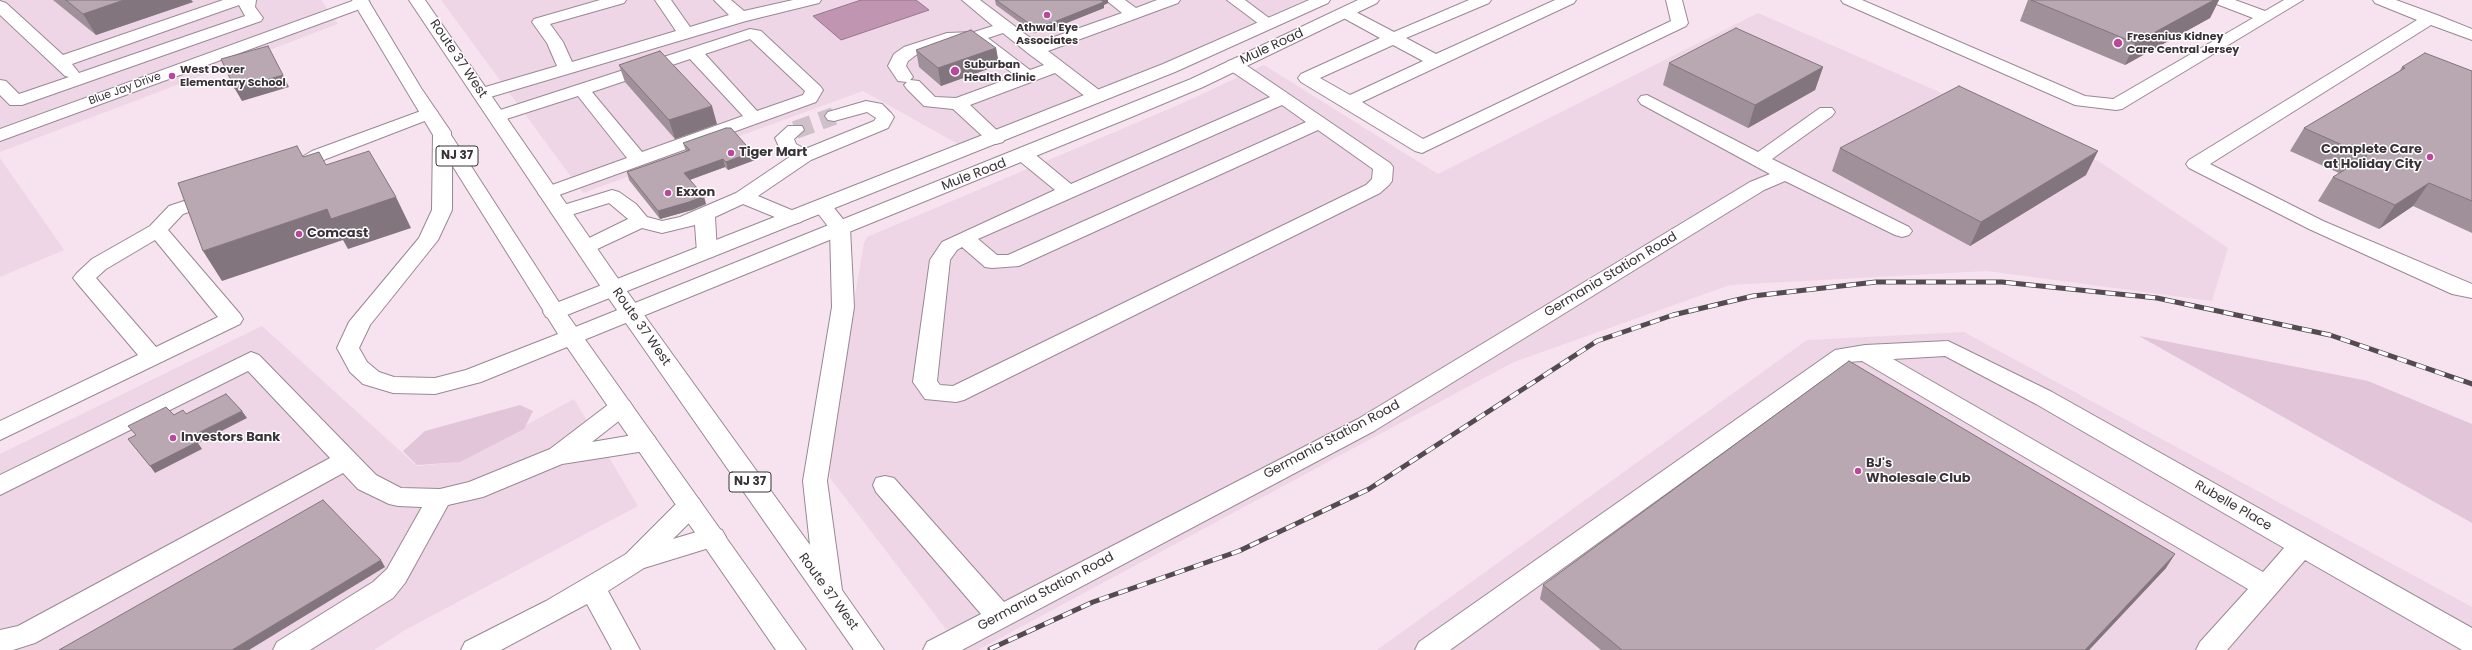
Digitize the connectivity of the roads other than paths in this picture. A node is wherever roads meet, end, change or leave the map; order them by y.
1 (239, 0) edge
2 (248, 0) edge
3 (418, 0) edge
4 (618, 0) edge
5 (664, 0) edge
6 (722, 0) edge
7 (814, 0) edge
8 (970, 0) edge
9 (1114, 0) edge
10 (1172, 0) edge
11 (1235, 0) edge
12 (1322, 0) edge
13 (1371, 0) edge
14 (1483, 0) edge
15 (1568, 0) edge
16 (1674, 0) edge
17 (1849, 0) edge
18 (2220, 0) edge
19 (2295, 0) edge
20 (2381, 0) edge
21 (361, 1) edge
22 (790, 3) edge
23 (0, 6) edge
24 (1346, 13) junction
25 (1134, 14) junction
26 (741, 17) junction
27 (2266, 17) junction
28 (2431, 18) junction
29 (1269, 24) junction
30 (1005, 27) junction
31 (686, 34) junction
32 (2472, 35) edge
33 (976, 37) junction
34 (1393, 38) junction
35 (1035, 50) junction
36 (1208, 51) junction
37 (693, 52) junction
38 (1436, 61) junction
39 (60, 62) junction
40 (1234, 65) junction
41 (1057, 66) junction
42 (567, 69) junction
43 (1028, 77) junction
44 (78, 79) junction
45 (0, 85) edge
46 (581, 89) junction
47 (481, 94) junction
48 (1097, 97) junction
49 (1283, 98) junction
50 (1647, 100) dead end
51 (1349, 102) junction
52 (958, 104) junction
53 (1826, 112) dead end
54 (429, 113) junction
55 (1123, 114) junction
56 (834, 116) tunnel mouth
57 (497, 117) junction
58 (755, 119) junction
59 (1321, 124) junction
60 (795, 130) tunnel mouth
61 (442, 132) junction
62 (0, 135) edge
63 (996, 138) junction
64 (1024, 155) junction
65 (804, 156) junction
66 (1759, 160) junction
67 (639, 161) junction
68 (1785, 174) junction
69 (275, 177) edge
70 (230, 191) edge
71 (1069, 192) junction
72 (548, 193) junction
73 (743, 197) junction
74 (823, 207) junction
75 (561, 212) junction
76 (705, 215) junction
77 (794, 218) junction
78 (640, 221) junction
79 (840, 228) junction
80 (157, 230) junction
81 (1902, 231) dead end
82 (964, 238) junction
83 (586, 247) junction
84 (706, 252) junction
85 (613, 288) junction
86 (2472, 291) edge
87 (554, 312) junction
88 (631, 312) junction
89 (571, 337) junction
90 (1865, 353) junction
91 (152, 357) junction
92 (258, 368) junction
93 (621, 407) junction
94 (0, 431) edge
95 (645, 442) junction
96 (558, 456) junction
97 (346, 460) junction
98 (75, 461) dead end
99 (885, 485) dead end
100 (0, 486) edge
101 (440, 498) junction
102 (690, 506) junction
103 (713, 538) junction
104 (2302, 546) junction
105 (635, 561) junction
106 (592, 587) junction
107 (2267, 587) junction
108 (830, 596) junction
109 (1000, 616) junction
110 (0, 642) edge
111 (2472, 642) edge
112 (287, 650) edge
113 (475, 650) edge
114 (626, 650) edge
115 (792, 650) edge
116 (870, 650) edge
117 (937, 650) edge
118 (1429, 650) edge
119 (2210, 650) edge

1 - 39 main road
2 - 44 main road
3 - 47 main road, Route 37 West / NJ 37
4 - 42 main road
5 - 31 main road
6 - 26 main road
7 - 22 main road
8 - 30 main road
9 - 25 main road
10 - 25 main road
11 - 29 main road
12 - 29 main road, Mule Road
13 - 24 main road, Mule Road
14 - 34 main road
15 - 38 main road
16 - 51 main road
17 - 27 main road
18 - 27 main road
19 - 27 main road
20 - 28 main road
21 - 54 main road, NJ 37
21 - 62 main road, Blue Jay Drive
22 - 26 main road
23 - 39 main road
24 - 34 main road
24 - 40 main road, Mule Road
25 - 35 main road
26 - 31 main road
28 - 32 main road
28 - 86 main road
29 - 36 main road, Mule Road
30 - 33 main road
30 - 35 main road
31 - 42 main road
33 - 43 main road
33 - 52 main road
34 - 38 main road
34 - 51 main road
35 - 41 main road
36 - 40 main road
36 - 48 main road, Mule Road
37 - 46 main road
37 - 58 main road
37 - 58 main road
38 - 51 main road
39 - 44 main road
40 - 49 main road
40 - 55 main road, Mule Road
41 - 43 main road
41 - 48 main road
42 - 47 main road
43 - 52 main road
44 - 45 main road
46 - 57 main road
46 - 67 main road
47 - 57 main road, Route 37 West / NJ 37
48 - 55 main road
48 - 63 main road, Mule Road
49 - 59 main road
49 - 71 main road
50 - 66 main road
51 - 59 main road
52 - 63 main road
53 - 66 main road
54 - 61 main road, NJ 37
54 - 69 main road
55 - 64 main road, Mule Road
56 - 65 main road
57 - 72 main road, Route 37 West / NJ 37
58 - 67 main road
59 - 82 main road
59 - 82 main road
60 - 65 main road
61 - 87 main road, NJ 37
61 - 89 main road, Mule Road
63 - 74 main road, Mule Road
64 - 71 main road
64 - 79 main road, Mule Road
65 - 73 main road
66 - 68 main road
67 - 72 main road
68 - 81 main road
68 - 109 main road, Germania Station Road
70 - 80 main road
71 - 82 main road
72 - 75 main road, Route 37 West / NJ 37
73 - 76 main road
73 - 77 main road
74 - 77 main road, Mule Road
74 - 79 main road
75 - 78 main road
75 - 83 main road, Route 37 West / NJ 37
76 - 78 main road
76 - 84 main road
77 - 84 main road, Mule Road
78 - 83 main road
79 - 88 main road, Mule Road
79 - 108 main road
80 - 91 main road
80 - 91 main road
83 - 85 main road, Route 37 West / NJ 37
84 - 85 main road, Mule Road
85 - 87 main road, Mule Road
85 - 88 main road, Route 37 West / NJ 37
87 - 89 main road, NJ 37
88 - 89 main road, Mule Road
88 - 108 main road, Route 37 West / NJ 37
89 - 93 main road, NJ 37
90 - 104 main road, Rubelle Place
90 - 107 main road
90 - 118 main road, Rubelle Place
91 - 94 main road
92 - 97 main road
92 - 98 main road
92 - 100 main road
93 - 95 main road, NJ 37
93 - 96 main road
95 - 96 main road
95 - 102 main road, NJ 37
96 - 101 main road
97 - 101 main road
97 - 110 main road
99 - 109 main road
101 - 112 main road
102 - 103 main road, NJ 37
102 - 105 main road
103 - 105 main road
103 - 115 main road, NJ 37
104 - 107 main road
104 - 111 main road, Rubelle Place
105 - 106 main road
106 - 113 main road
106 - 114 main road
107 - 119 main road
108 - 116 main road, Route 37 West / NJ 37
109 - 117 main road, Germania Station Road

